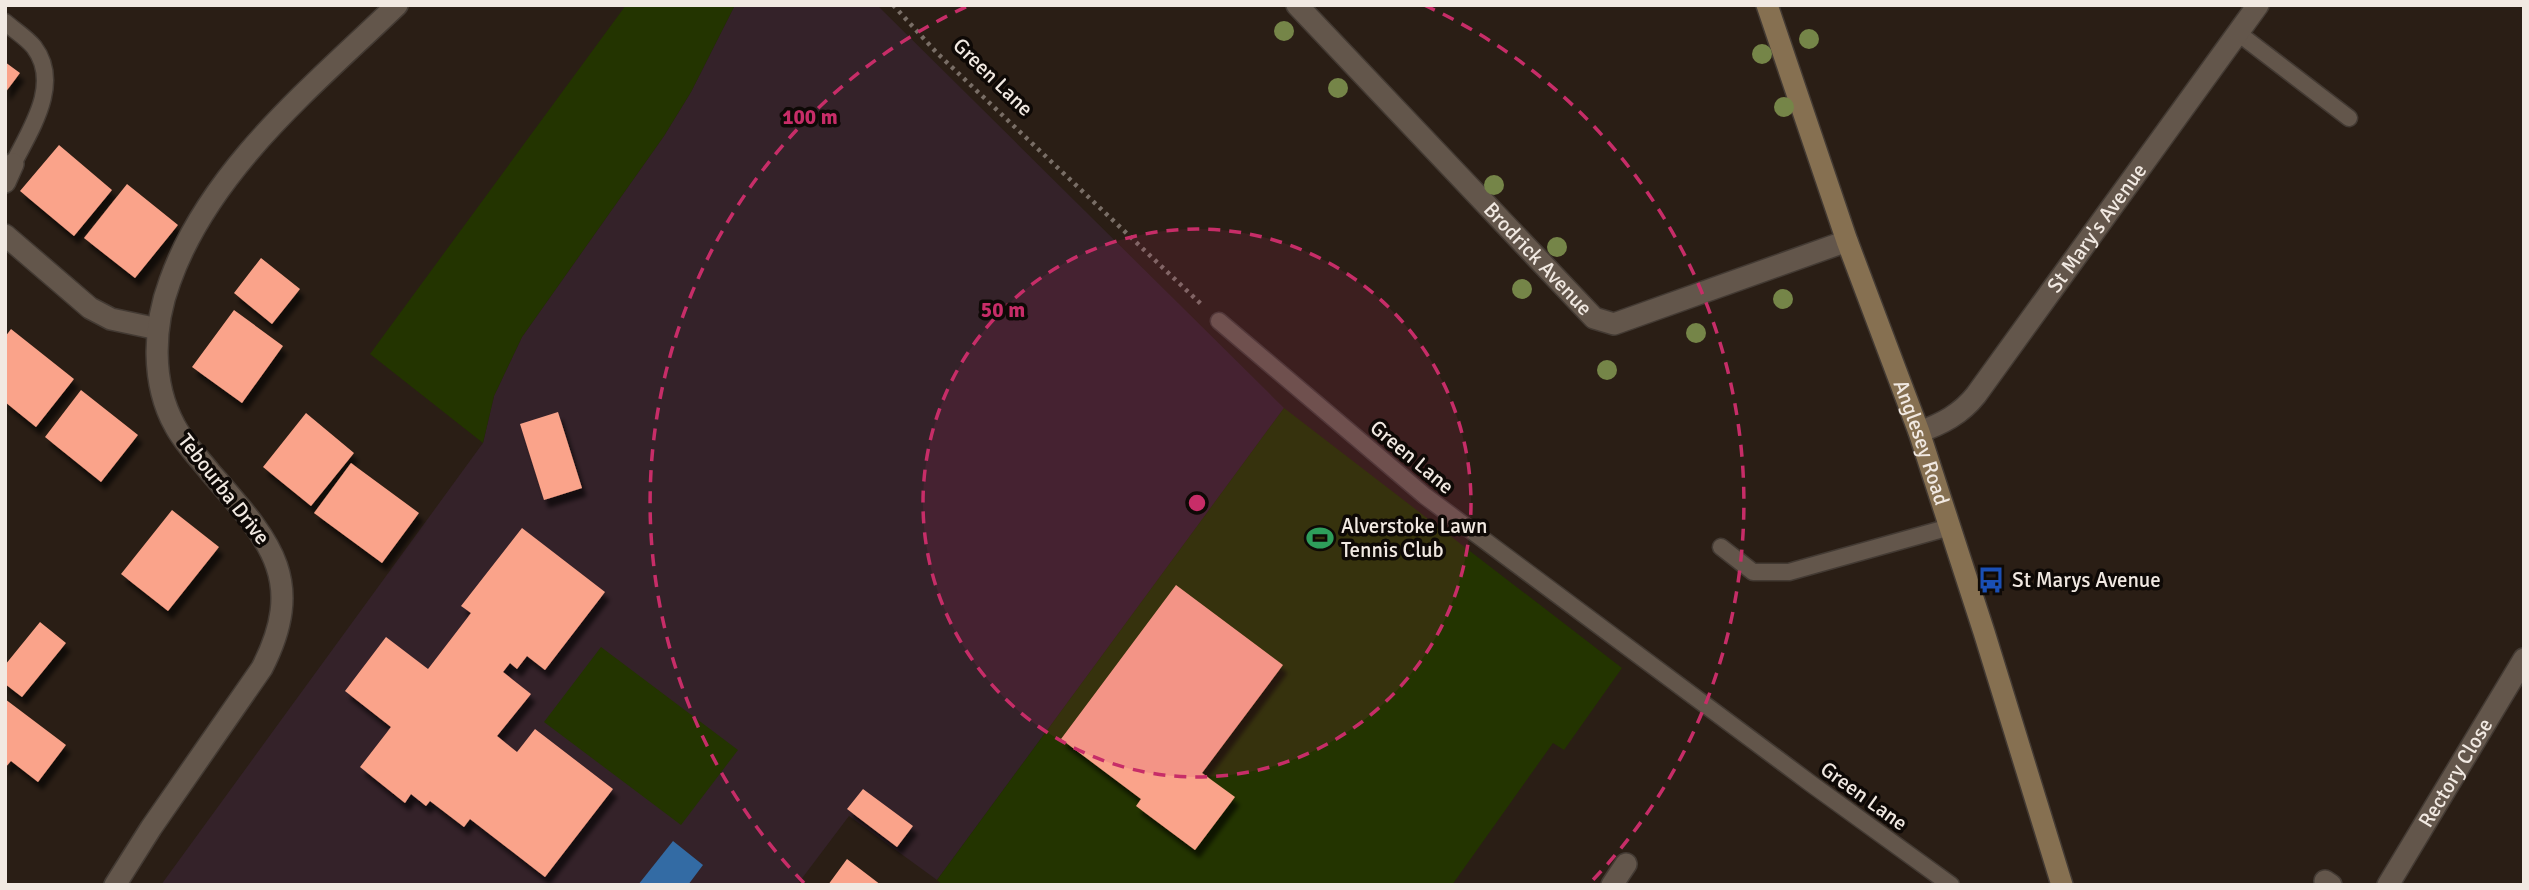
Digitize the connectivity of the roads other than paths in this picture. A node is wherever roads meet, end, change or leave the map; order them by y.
1 (397, 5) edge
2 (1297, 5) edge
3 (1767, 5) edge
4 (2258, 5) edge
5 (5, 22) edge
6 (2238, 33) junction
7 (2349, 118) dead end
8 (9, 173) edge
9 (5, 235) edge
10 (1847, 242) junction
11 (1219, 321) road end
12 (158, 329) junction
13 (1919, 432) junction
14 (1950, 527) junction
15 (1721, 547) dead end
16 (2524, 659) edge
17 (1626, 864) dead end
18 (115, 885) edge
19 (1612, 885) edge
20 (1951, 885) edge
21 (2063, 885) edge
22 (2388, 885) edge

1 - 12 street, Tebourba Drive
2 - 10 street, Brodrick Avenue
3 - 10 street, Anglesey Road
4 - 6 street, St Mary's Avenue
5 - 8 lane
6 - 7 lane
6 - 13 street, St Mary's Avenue
9 - 12 street
10 - 13 street, Anglesey Road
11 - 20 lane, Green Lane
12 - 18 street, Tebourba Drive
13 - 14 street, Anglesey Road
14 - 15 lane
14 - 21 street, Anglesey Road
16 - 22 street, Rectory Close
17 - 19 street

